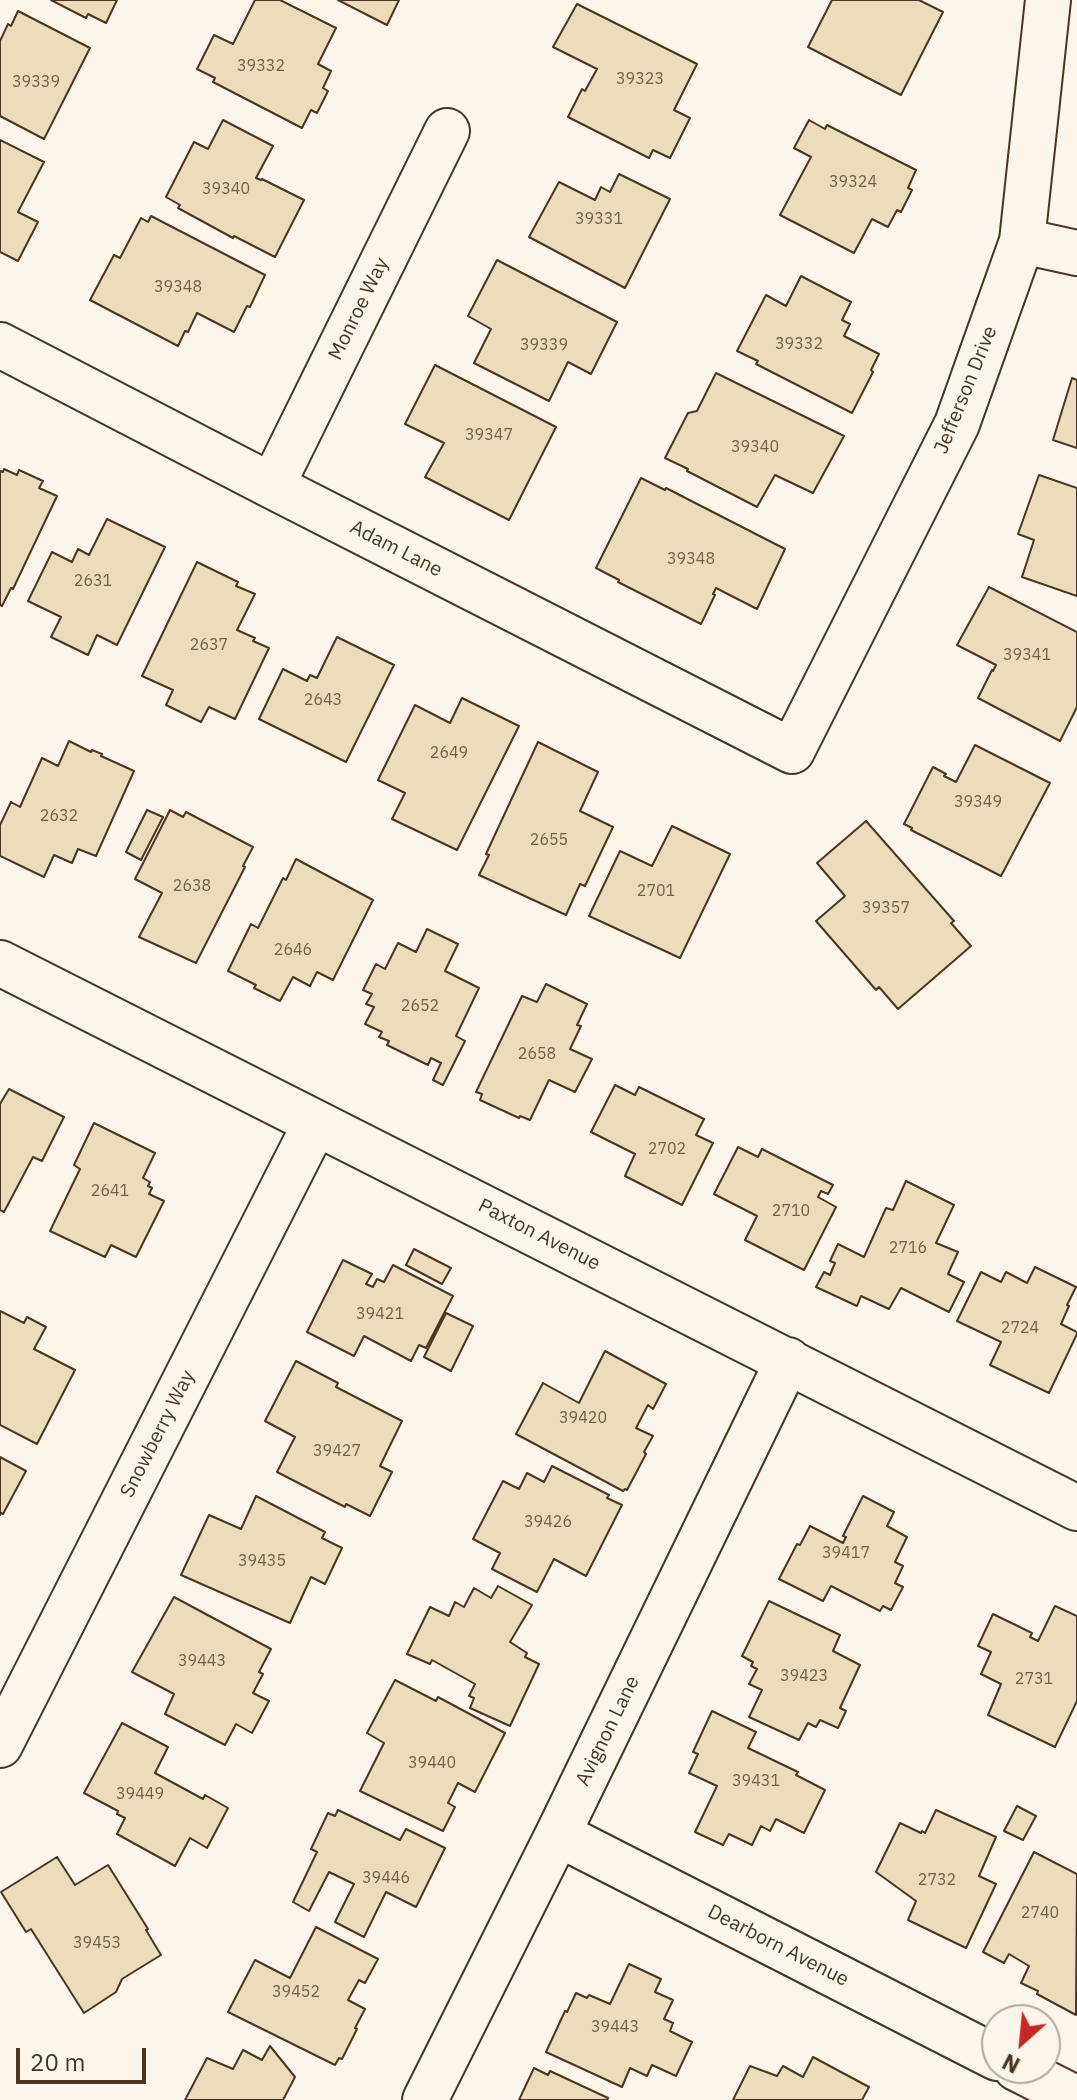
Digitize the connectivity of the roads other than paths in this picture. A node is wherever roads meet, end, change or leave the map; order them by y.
1 (1048, 0) edge
2 (447, 131) dead end
3 (1022, 241) junction
4 (1077, 253) edge
5 (0, 345) edge
6 (272, 486) junction
7 (792, 751) joint
8 (0, 963) edge
9 (315, 1124) junction
10 (788, 1360) junction
11 (1077, 1508) edge
12 (0, 1745) edge
13 (558, 1834) junction
14 (981, 2050) edge
15 (1047, 2084) edge
16 (1077, 2099) edge
17 (425, 2100) edge

1 - 3 street, Jefferson Drive
2 - 6 street, Monroe Way
3 - 4 street
3 - 7 street, Jefferson Drive
5 - 6 street, Adam Lane
6 - 7 street, Adam Lane
8 - 9 street, Paxton Avenue
9 - 10 street, Paxton Avenue
9 - 12 street, Snowberry Way
10 - 11 street, Paxton Avenue
10 - 13 street, Avignon Lane
13 - 14 street, Dearborn Avenue
13 - 17 street, Avignon Lane
15 - 16 street

